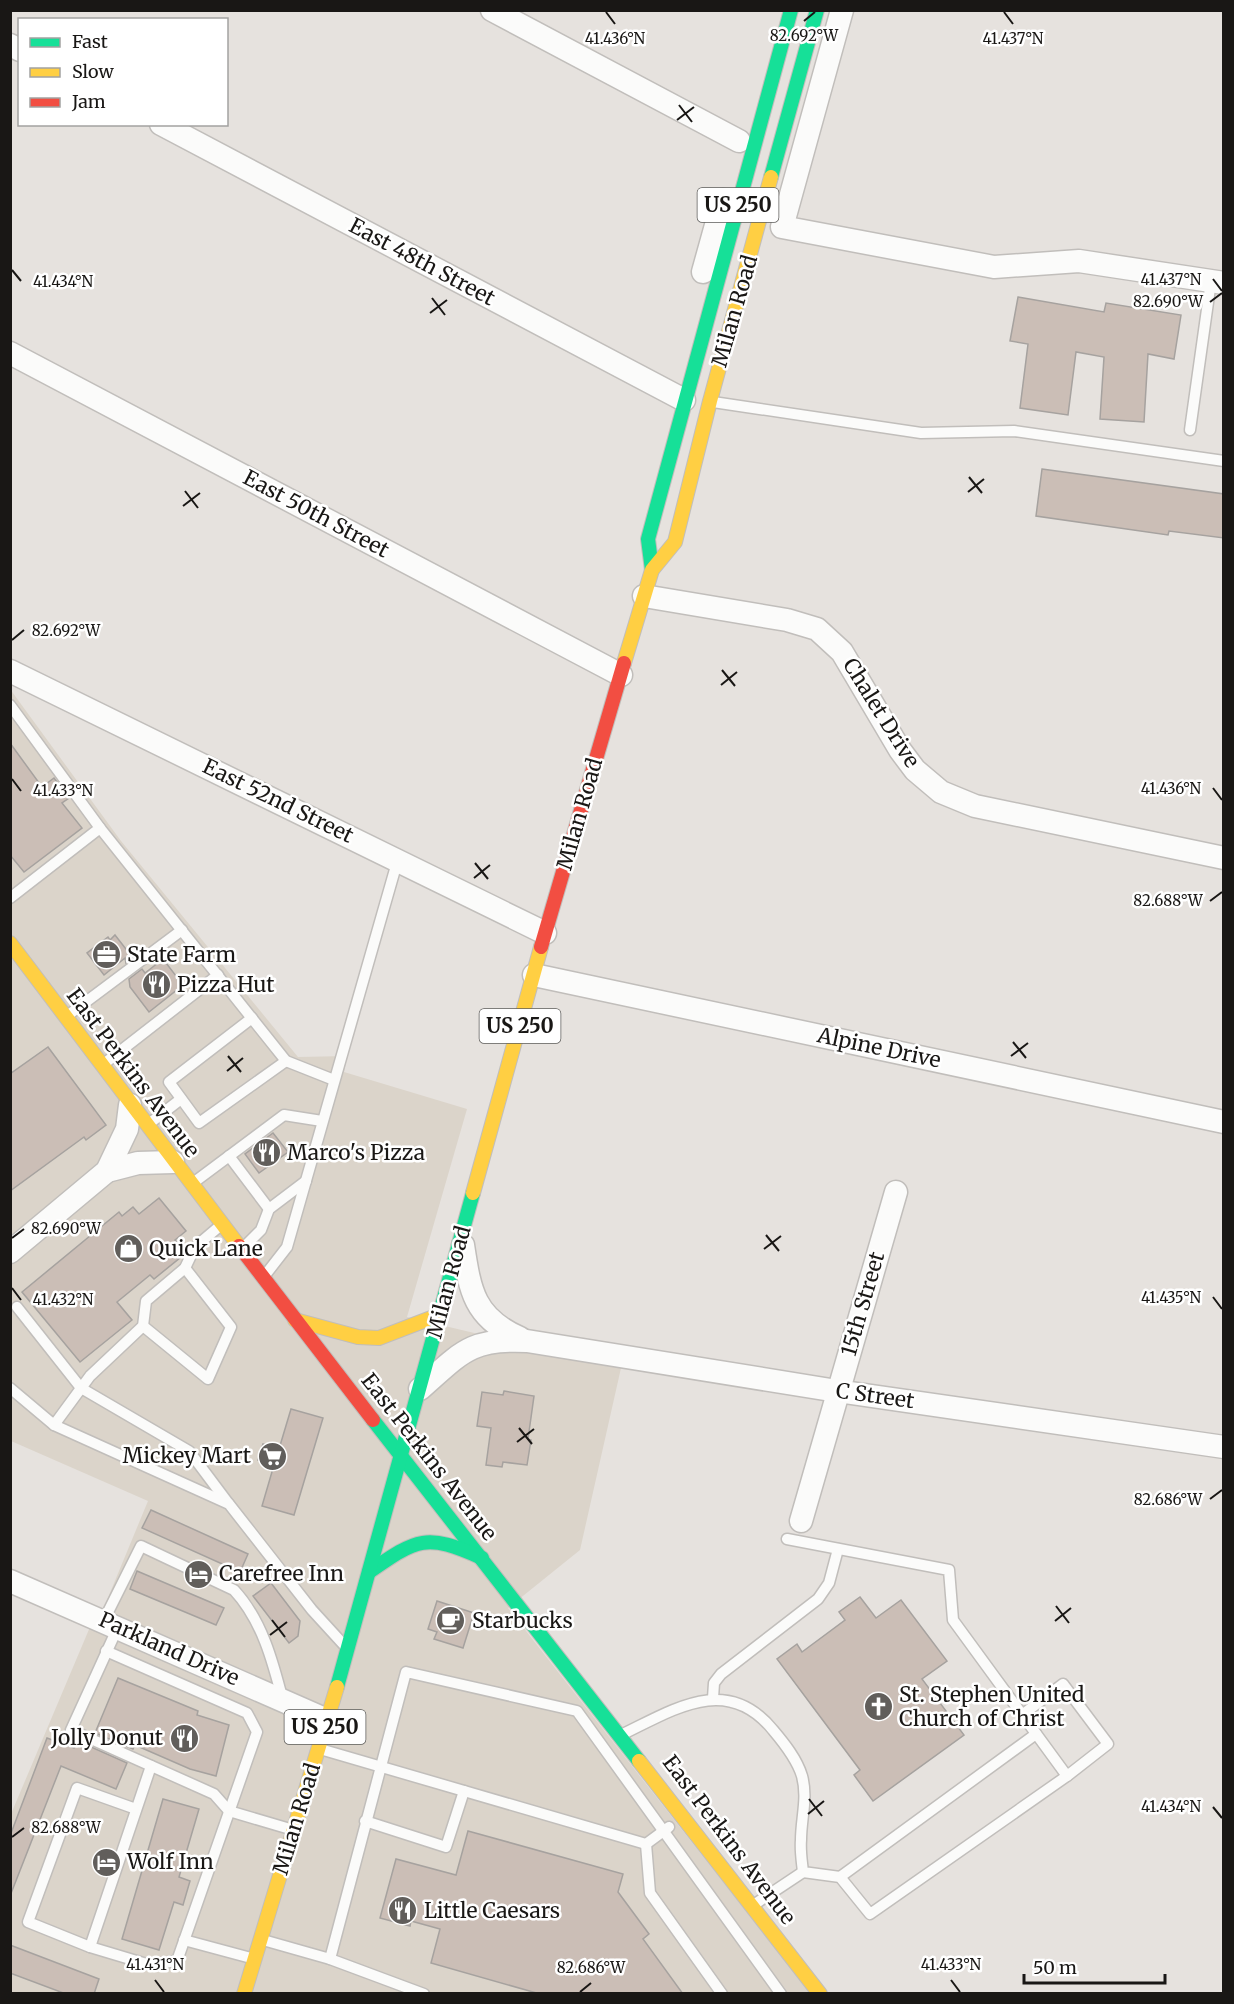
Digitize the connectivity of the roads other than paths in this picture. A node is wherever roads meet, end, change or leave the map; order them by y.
1 (492, 10) edge
2 (775, 10) edge
3 (791, 10) edge
4 (817, 10) edge
5 (842, 10) edge
6 (165, 126) edge
7 (739, 141) junction
8 (701, 278) dead end
9 (1217, 282) edge
10 (744, 328) dead end
11 (686, 341) dead end
12 (10, 353) edge
13 (716, 378) junction
14 (684, 400) junction
15 (710, 401) junction
16 (1190, 430) dead end
17 (1224, 461) edge
18 (652, 570) junction
19 (644, 596) junction
20 (10, 671) edge
21 (621, 675) junction
22 (12, 710) edge
23 (100, 828) junction
24 (1224, 858) edge
25 (398, 859) junction
26 (10, 898) edge
27 (182, 930) junction
28 (545, 933) junction
29 (10, 944) edge
30 (218, 975) junction
31 (534, 975) junction
32 (65, 1018) junction
33 (252, 1018) junction
34 (286, 1061) junction
35 (101, 1066) junction
36 (334, 1080) junction
37 (181, 1099) junction
38 (130, 1105) junction
39 (322, 1121) junction
40 (1224, 1122) edge
41 (146, 1126) junction
42 (229, 1156) junction
43 (173, 1161) junction
44 (107, 1171) junction
45 (306, 1181) junction
46 (190, 1185) junction
47 (896, 1192) dead end
48 (269, 1209) junction
49 (222, 1225) junction
50 (461, 1236) junction
51 (241, 1250) junction
52 (10, 1252) edge
53 (185, 1268) junction
54 (262, 1278) junction
55 (17, 1307) dead end
56 (439, 1315) junction
57 (295, 1320) junction
58 (143, 1326) junction
59 (527, 1341) junction
60 (10, 1388) edge
61 (81, 1388) junction
62 (420, 1389) junction
63 (837, 1391) junction
64 (54, 1425) junction
65 (1224, 1447) edge
66 (402, 1459) junction
67 (229, 1504) junction
68 (801, 1521) dead end
69 (787, 1539) dead end
70 (838, 1549) junction
71 (482, 1558) junction
72 (369, 1572) junction
73 (10, 1581) edge
74 (111, 1624) junction
75 (348, 1650) junction
76 (106, 1652) junction
77 (224, 1673) junction
78 (213, 1698) junction
79 (713, 1698) junction
80 (283, 1701) junction
81 (1022, 1715) junction
82 (327, 1720) junction
83 (1036, 1734) junction
84 (621, 1735) junction
85 (318, 1749) junction
86 (151, 1766) junction
87 (379, 1766) junction
88 (1066, 1776) junction
89 (464, 1791) junction
90 (136, 1809) junction
91 (229, 1811) junction
92 (684, 1816) junction
93 (365, 1821) junction
94 (293, 1830) junction
95 (665, 1830) junction
96 (646, 1844) junction
97 (803, 1872) junction
98 (840, 1877) junction
99 (752, 1906) junction
100 (260, 1939) junction
101 (184, 1940) junction
102 (90, 1947) junction
103 (254, 1959) junction
104 (330, 1959) junction
105 (244, 1994) edge
106 (423, 1994) edge
107 (722, 1994) edge
108 (781, 1994) edge
109 (820, 1994) edge

1 - 7 street
2 - 7 street, Milan Road
3 - 14 main road, Milan Road / US 250
4 - 13 main road, Milan Road / US 250
5 - 9 street
6 - 14 street, East 48th Street
7 - 8 street, Milan Road
9 - 16 lane
10 - 13 main road
11 - 14 main road
12 - 21 street, East 50th Street
13 - 15 main road, Milan Road / US 250
14 - 18 main road, Milan Road / US 250
15 - 17 lane
15 - 18 main road, Milan Road / US 250
18 - 19 main road, Milan Road / US 250
19 - 21 main road, Milan Road / US 250
19 - 24 street, Chalet Drive
20 - 25 street, East 52nd Street
21 - 28 main road, Milan Road / US 250
22 - 23 lane
23 - 26 lane
23 - 27 lane
25 - 28 street, East 52nd Street
25 - 36 lane
27 - 30 lane
27 - 32 lane
28 - 31 main road, Milan Road / US 250
29 - 32 main road, East Perkins Avenue
30 - 33 lane
30 - 35 lane
31 - 40 street, Alpine Drive
31 - 50 main road, Milan Road / US 250
32 - 35 main road, East Perkins Avenue
33 - 34 lane
33 - 37 lane
34 - 36 lane
34 - 37 lane
35 - 38 main road, East Perkins Avenue
36 - 39 lane
37 - 41 lane
38 - 41 main road, East Perkins Avenue
38 - 44 street
39 - 42 lane
39 - 45 lane
41 - 43 main road, East Perkins Avenue
42 - 46 lane
42 - 48 lane
43 - 44 street
43 - 46 main road, East Perkins Avenue
44 - 52 street
45 - 48 lane
45 - 54 lane
46 - 49 main road, East Perkins Avenue
47 - 63 street, 15th Street
48 - 51 lane
49 - 51 main road, East Perkins Avenue
49 - 53 lane
50 - 56 main road, Milan Road / US 250
50 - 59 street, C Street
51 - 54 main road, East Perkins Avenue
53 - 58 lane
53 - 58 lane
54 - 57 main road, East Perkins Avenue
55 - 61 lane
56 - 57 main road
56 - 62 main road, Milan Road / US 250
57 - 66 main road, East Perkins Avenue
58 - 61 lane
59 - 62 street, C Street
59 - 63 street, C Street
60 - 64 lane
61 - 64 lane
61 - 67 lane
62 - 66 main road, Milan Road / US 250
63 - 65 street, C Street
63 - 68 street, 15th Street
64 - 67 lane
66 - 71 main road, East Perkins Avenue
66 - 72 main road, Milan Road / US 250
67 - 75 lane
69 - 70 lane
70 - 79 lane
70 - 81 lane
71 - 72 main road
71 - 84 main road, East Perkins Avenue
72 - 75 main road, Milan Road / US 250
73 - 74 street, Parkland Drive
74 - 76 lane
74 - 77 street, Parkland Drive
74 - 80 lane
75 - 82 main road, Milan Road / US 250
76 - 78 lane
76 - 86 lane
77 - 78 lane
77 - 80 street, Parkland Drive
78 - 91 lane
79 - 84 lane
79 - 97 lane
80 - 82 street, Parkland Drive
81 - 83 lane
81 - 88 lane
82 - 85 main road, Milan Road / US 250
83 - 88 lane
83 - 98 lane
84 - 92 main road, East Perkins Avenue
85 - 87 lane
85 - 94 main road, Milan Road / US 250
86 - 90 lane
86 - 91 lane
87 - 89 lane
87 - 93 lane
87 - 95 lane
88 - 98 lane
89 - 93 lane
89 - 96 lane
90 - 102 lane
90 - 102 lane
91 - 94 lane
91 - 101 lane
92 - 95 lane
92 - 99 main road, East Perkins Avenue
93 - 104 lane
94 - 100 main road, Milan Road / US 250
95 - 96 lane
95 - 108 lane
96 - 107 lane
97 - 98 lane
97 - 99 lane
99 - 109 main road, East Perkins Avenue
100 - 103 main road, Milan Road / US 250
100 - 104 lane
101 - 102 lane
101 - 103 lane
103 - 105 main road, Milan Road / US 250
104 - 106 lane

